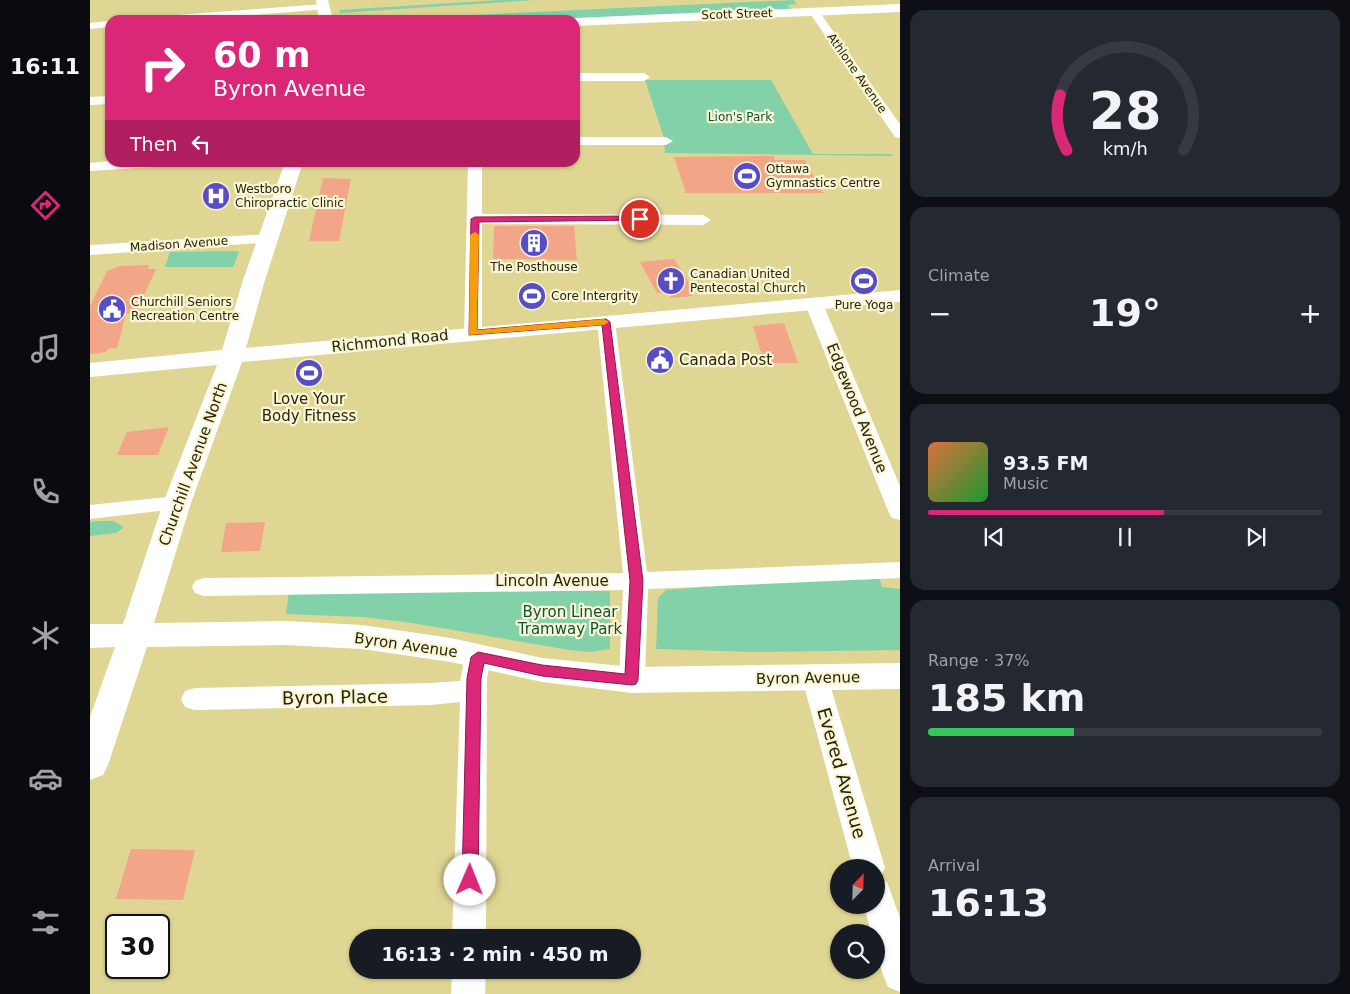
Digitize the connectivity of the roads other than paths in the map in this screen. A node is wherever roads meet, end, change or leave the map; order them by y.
1 (172, 6) dead end
2 (900, 8) edge
3 (324, 10) edge
4 (814, 12) junction
5 (162, 15) edge
6 (240, 15) edge
7 (580, 22) edge
8 (105, 24) edge
9 (90, 26) edge
10 (580, 77) edge
11 (644, 77) dead end
12 (105, 100) edge
13 (90, 101) edge
14 (900, 134) edge
15 (580, 141) edge
16 (666, 141) dead end
17 (105, 166) edge
18 (90, 167) edge
19 (292, 167) edge
20 (475, 167) edge
21 (475, 219) junction
22 (703, 220) dead end
23 (269, 238) junction
24 (90, 250) edge
25 (900, 296) edge
26 (814, 304) junction
27 (606, 322) junction
28 (473, 333) junction
29 (232, 357) junction
30 (90, 370) edge
31 (177, 504) junction
32 (90, 512) edge
33 (900, 513) edge
34 (900, 570) edge
35 (636, 581) junction
36 (204, 587) dead end
37 (90, 636) edge
38 (133, 636) junction
39 (478, 657) junction
40 (900, 676) edge
41 (815, 678) junction
42 (632, 680) junction
43 (474, 690) junction
44 (195, 699) dead end
45 (90, 765) edge
46 (866, 859) edge
47 (882, 914) edge
48 (469, 929) edge
49 (900, 975) edge
50 (469, 979) edge
51 (468, 994) edge

1 - 5 street
2 - 4 main road, Scott Street
3 - 6 street
4 - 7 main road, Scott Street
4 - 14 street, Athlone Avenue
8 - 9 street
10 - 11 street
12 - 13 street
15 - 16 street
17 - 18 street
19 - 23 main road, Churchill Avenue North
20 - 21 street
21 - 22 street
21 - 28 street
23 - 24 street, Madison Avenue
23 - 29 main road, Churchill Avenue North
25 - 26 main road, Richmond Road
26 - 27 main road, Richmond Road
26 - 33 street, Edgewood Avenue
27 - 28 main road, Richmond Road
27 - 35 street
28 - 29 main road, Richmond Road
29 - 30 main road, Richmond Road
29 - 31 main road, Churchill Avenue North
31 - 32 street
31 - 38 main road, Churchill Avenue North
34 - 35 street, Lincoln Avenue
35 - 36 street, Lincoln Avenue
35 - 42 street
37 - 38 main road, Byron Avenue
38 - 39 main road, Byron Avenue
38 - 45 main road, Churchill Avenue North
39 - 42 main road, Byron Avenue
39 - 43 street
40 - 41 main road, Byron Avenue
41 - 42 main road, Byron Avenue
41 - 46 street, Evered Avenue
43 - 44 street, Byron Place
43 - 48 street
47 - 49 street
50 - 51 street

